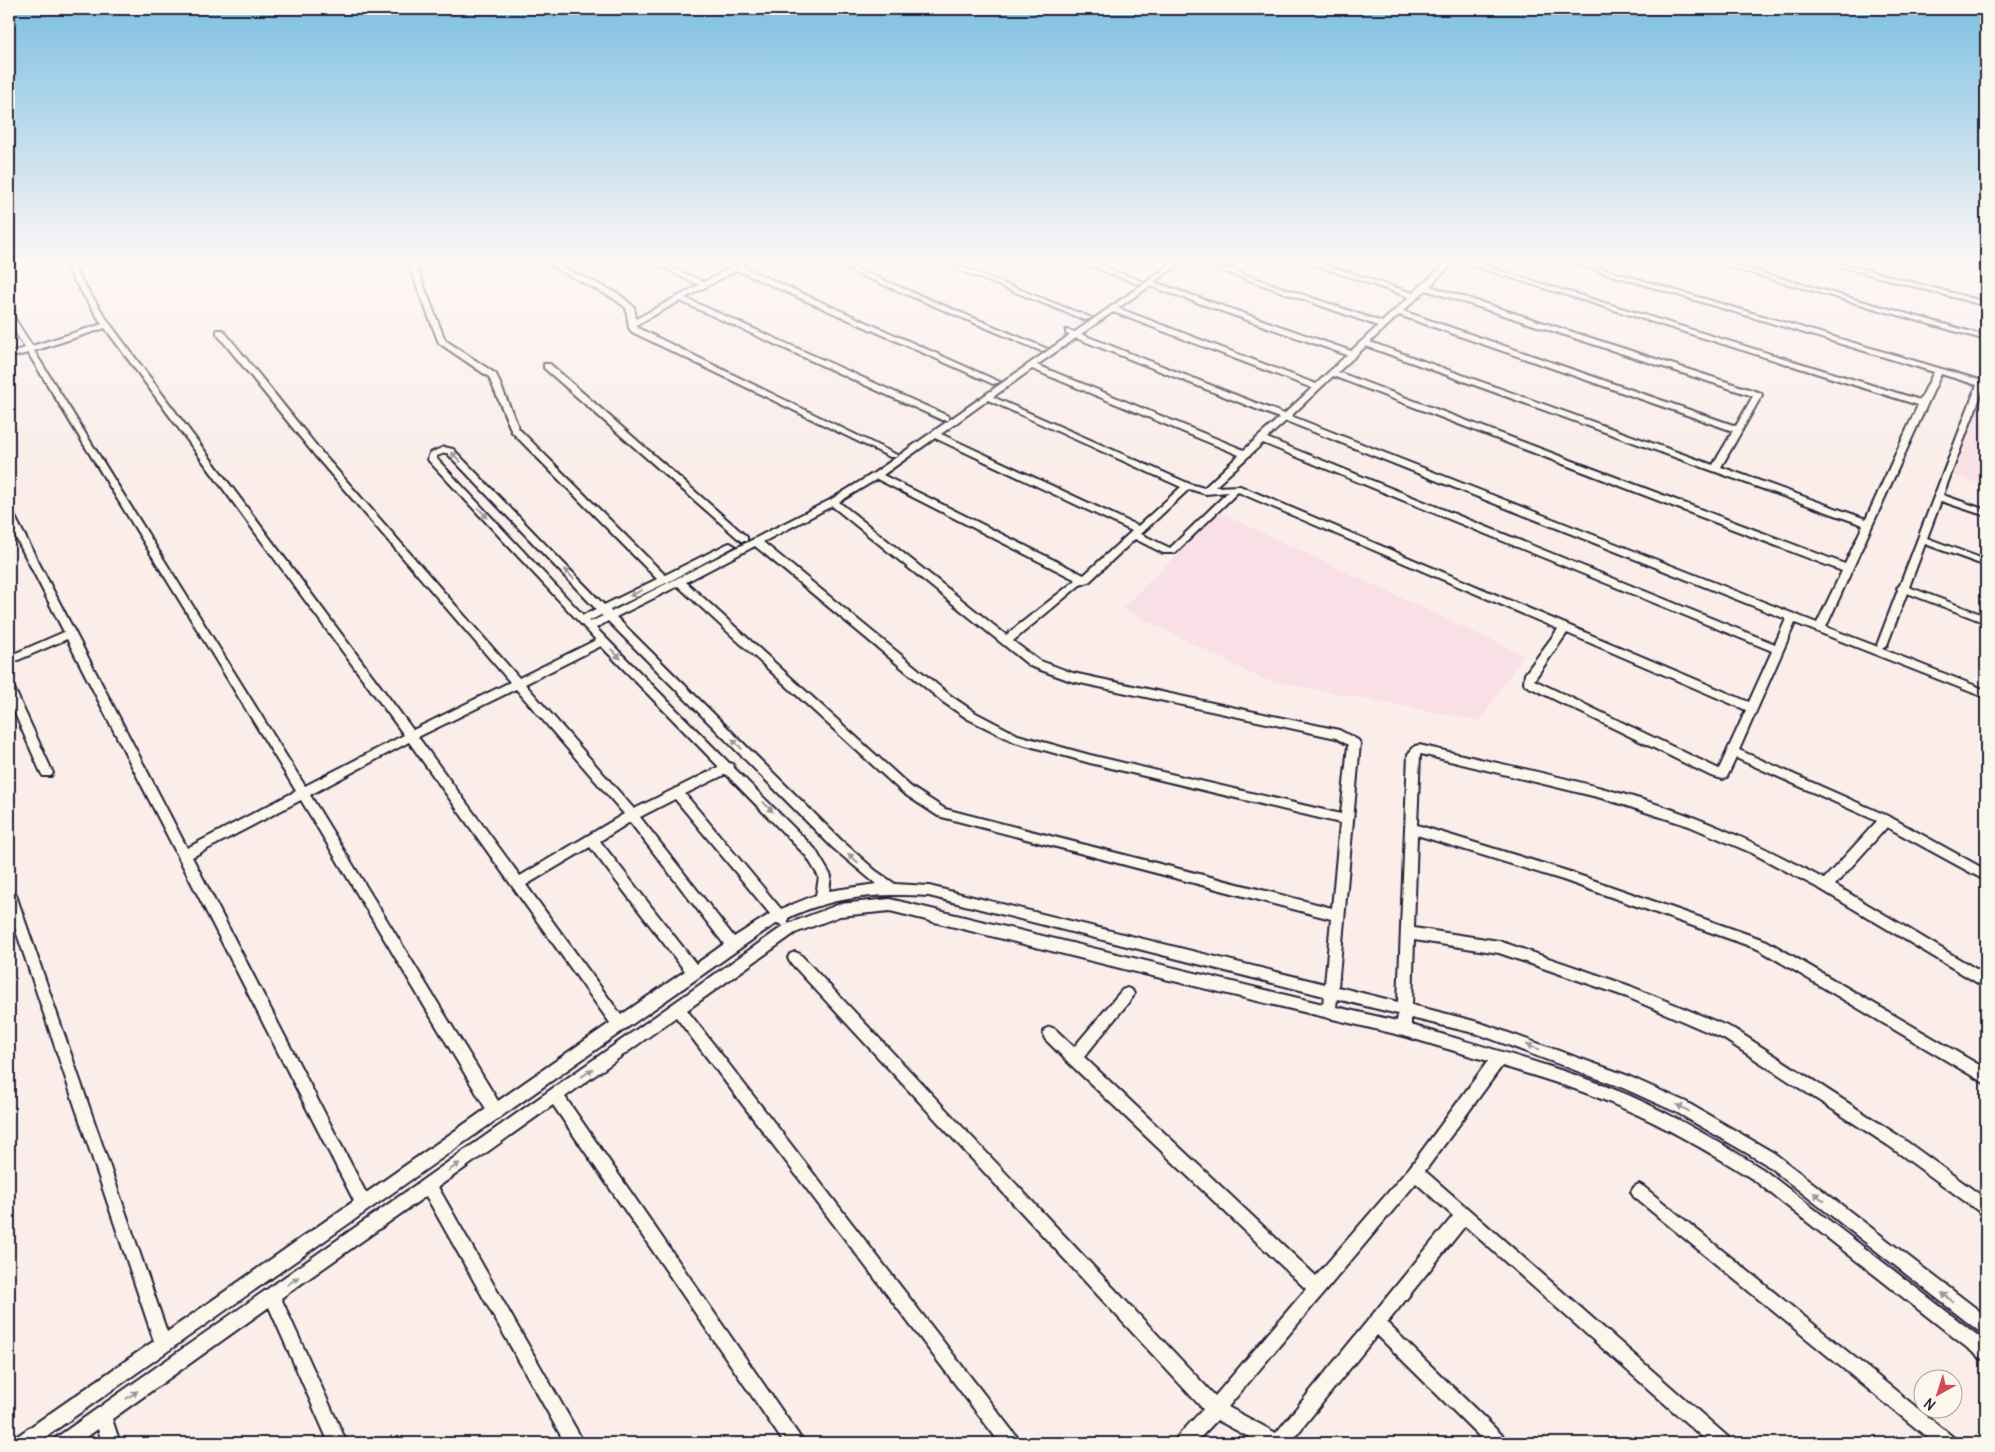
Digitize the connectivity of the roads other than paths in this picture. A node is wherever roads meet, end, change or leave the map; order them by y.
1 (18, 331) edge
2 (89, 331) edge
3 (111, 331) edge
4 (438, 331) edge
5 (638, 331) edge
6 (753, 331) edge
7 (881, 331) edge
8 (1000, 331) edge
9 (1075, 331) junction
10 (1169, 331) edge
11 (1285, 331) edge
12 (1377, 331) edge
13 (1451, 331) edge
14 (1562, 331) edge
15 (1687, 331) edge
16 (1803, 331) edge
17 (1960, 331) edge
18 (220, 332) dead end
19 (1986, 338) edge
20 (1364, 343) junction
21 (1044, 349) junction
22 (29, 350) junction
23 (1352, 354) junction
24 (9, 356) edge
25 (547, 366) dead end
26 (1032, 366) junction
27 (1938, 371) junction
28 (1332, 373) junction
29 (996, 382) junction
30 (1984, 385) edge
31 (1317, 387) junction
32 (987, 397) junction
33 (1923, 404) junction
34 (1287, 415) junction
35 (945, 418) junction
36 (1739, 430) junction
37 (934, 434) junction
38 (1261, 439) junction
39 (1245, 454) junction
40 (893, 455) junction
41 (1716, 468) junction
42 (877, 475) junction
43 (1186, 486) junction
44 (1237, 488) junction
45 (1206, 491) junction
46 (843, 492) junction
47 (1939, 497) junction
48 (833, 502) junction
49 (1986, 512) edge
50 (9, 515) edge
51 (1868, 523) junction
52 (1137, 533) junction
53 (744, 540) junction
54 (1922, 540) junction
55 (757, 542) junction
56 (1986, 563) edge
57 (1847, 569) junction
58 (664, 580) junction
59 (1086, 580) junction
60 (679, 581) junction
61 (1902, 588) junction
62 (606, 613) junction
63 (1792, 618) junction
64 (1986, 620) edge
65 (585, 624) junction
66 (1821, 625) junction
67 (1564, 629) junction
68 (69, 634) junction
69 (603, 641) junction
70 (1006, 641) junction
71 (1882, 645) junction
72 (1778, 649) junction
73 (9, 660) edge
74 (517, 682) junction
75 (1986, 686) edge
76 (9, 688) edge
77 (1986, 694) edge
78 (1752, 708) junction
79 (411, 736) junction
80 (1733, 752) junction
81 (730, 767) junction
82 (47, 773) dead end
83 (303, 793) junction
84 (677, 793) junction
85 (632, 815) junction
86 (1347, 820) junction
87 (1886, 820) junction
88 (1410, 828) junction
89 (592, 840) junction
90 (183, 856) junction
91 (1986, 876) edge
92 (518, 884) junction
93 (1826, 886) junction
94 (891, 888) junction
95 (11, 898) dead end
96 (822, 899) junction
97 (1338, 915) junction
98 (779, 916) junction
99 (790, 929) junction
100 (1407, 932) junction
101 (733, 945) junction
102 (795, 958) dead end
103 (695, 973) junction
104 (1986, 982) edge
105 (1331, 991) junction
106 (1127, 994) dead end
107 (677, 1008) junction
108 (1405, 1009) junction
109 (1329, 1010) junction
110 (620, 1025) junction
111 (1404, 1029) junction
112 (1050, 1034) dead end
113 (1074, 1058) junction
114 (1498, 1059) junction
115 (1986, 1077) edge
116 (555, 1095) junction
117 (496, 1112) junction
118 (1415, 1172) junction
119 (428, 1185) junction
120 (1639, 1192) dead end
121 (364, 1205) junction
122 (1986, 1208) edge
123 (1464, 1215) junction
124 (1318, 1289) junction
125 (272, 1296) junction
126 (1376, 1324) junction
127 (1986, 1326) edge
128 (163, 1344) junction
129 (1986, 1352) edge
130 (1215, 1409) junction
131 (102, 1416) junction
132 (22, 1443) edge
133 (63, 1443) edge
134 (110, 1443) edge
135 (338, 1443) edge
136 (575, 1443) edge
137 (794, 1443) edge
138 (1011, 1443) edge
139 (1183, 1443) edge
140 (1278, 1443) edge
141 (1498, 1443) edge
142 (1722, 1443) edge
143 (1947, 1443) edge

1 - 22 street
2 - 22 street
3 - 79 street
4 - 58 street
5 - 40 street
6 - 35 street
7 - 29 street
8 - 21 street
9 - 21 street
9 - 26 street
9 - 34 street
10 - 31 street
11 - 23 street
12 - 20 street
13 - 36 street
14 - 36 street
15 - 33 street
16 - 27 street
17 - 19 street
18 - 74 street
20 - 23 street
20 - 41 street
21 - 29 street
22 - 24 street
22 - 83 street
23 - 28 street
25 - 53 street
26 - 32 street
26 - 39 street
27 - 30 street
27 - 33 street
28 - 31 street
28 - 57 street
29 - 35 street
30 - 47 street
31 - 34 street
32 - 37 street
32 - 43 street
33 - 51 street
34 - 38 street
34 - 63 street
34 - 66 street
35 - 40 street
36 - 41 street
37 - 42 street
37 - 52 street
38 - 39 street
38 - 72 street
39 - 45 street
40 - 46 street
41 - 51 street
42 - 46 street
42 - 59 street
43 - 45 street
43 - 52 street
44 - 45 street
44 - 52 street
44 - 67 street
46 - 48 street
46 - 53 street
47 - 49 street
47 - 54 street
48 - 55 street
48 - 70 street
50 - 68 street
51 - 57 street
52 - 59 street
53 - 58 street
54 - 56 street
54 - 61 street
55 - 60 street
55 - 86 street
57 - 66 street
58 -> 62 street
59 - 70 street
60 - 62 street
60 - 97 street
61 - 64 street
61 - 71 street
62 - 65 street
62 -> 65 street
94 -> 62 street
63 - 66 street
63 - 72 street
65 - 69 street
66 - 71 street
66 - 77 street
67 - 78 street
67 - 80 street
68 - 73 street
68 - 90 street
69 - 74 street
69 -> 81 street
70 - 86 street
71 - 75 street
72 - 78 street
74 - 79 street
74 - 85 street
76 - 82 street
78 - 80 street
79 - 83 street
79 - 92 street
80 - 87 street
81 - 84 street
81 -> 96 street
83 - 90 street
83 - 117 street
84 - 85 street
84 - 98 street
85 - 89 street
85 - 101 street
86 - 97 street
87 - 91 street
87 - 93 street
88 - 93 street
88 - 100 street
88 - 115 street
89 - 92 street
89 - 103 street
90 - 121 street
92 - 110 street
93 - 104 street
94 - 96 street
94 - 105 street
95 - 128 street
96 - 98 street
97 - 105 street
98 - 99 street
98 - 101 street
99 - 107 street
99 - 109 street
100 - 108 street
100 - 122 street
101 - 103 street
102 - 130 street
103 - 110 street
105 - 108 street
105 - 109 street
106 - 113 street
116 -> 107 street
107 - 138 street
108 - 111 street
127 -> 108 street
109 - 111 street
110 - 117 street
111 - 114 street
112 - 113 street
113 - 124 street
114 - 118 street
114 - 129 street
119 -> 116 street
116 - 137 street
117 - 121 street
118 - 123 street
118 - 124 street
125 -> 119 street
119 - 136 street
120 - 143 street
121 - 128 street
123 - 126 street
123 - 142 street
124 - 130 street
131 -> 125 street
125 - 135 street
126 - 140 street
126 - 141 street
128 - 132 street
130 - 139 street
130 - 140 street
131 - 133 street
131 - 134 street

